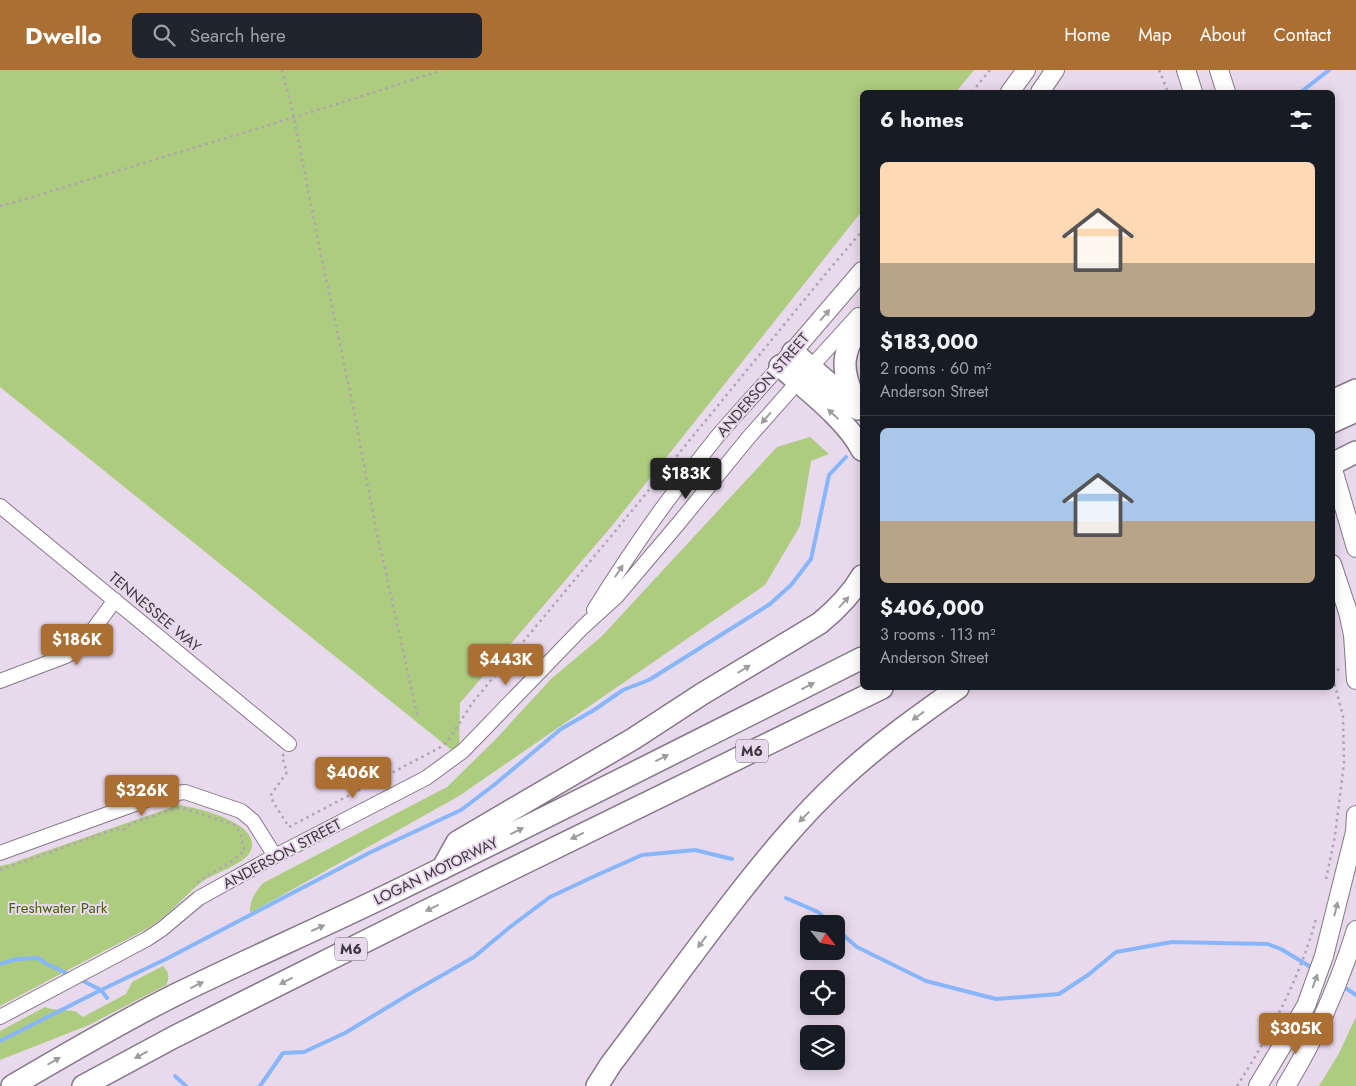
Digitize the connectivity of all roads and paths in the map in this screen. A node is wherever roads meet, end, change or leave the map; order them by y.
1 (282, 70) edge
2 (442, 70) edge
3 (990, 70) edge
4 (1026, 70) edge
5 (1055, 70) edge
6 (1159, 70) edge
7 (1186, 70) edge
8 (1219, 70) edge
9 (974, 90) edge
10 (1011, 90) edge
11 (1041, 90) edge
12 (1167, 90) edge
13 (1192, 90) edge
14 (1225, 90) edge
15 (294, 118) junction
16 (0, 206) edge
17 (860, 233) edge
18 (860, 272) edge
19 (860, 313) edge
20 (860, 325) edge
21 (786, 359) junction
22 (804, 374) junction
23 (1356, 390) edge
24 (1335, 400) edge
25 (1356, 411) edge
26 (860, 412) edge
27 (1335, 421) edge
28 (860, 446) edge
29 (1356, 452) edge
30 (1335, 463) edge
31 (1335, 475) edge
32 (0, 506) edge
33 (1356, 545) edge
34 (1335, 571) edge
35 (860, 579) edge
36 (115, 600) junction
37 (1352, 612) edge
38 (583, 627) junction
39 (1354, 635) edge
40 (1335, 650) edge
41 (1338, 650) dead end
42 (860, 659) edge
43 (0, 680) edge
44 (1356, 680) edge
45 (1335, 685) edge
46 (878, 690) edge
47 (955, 690) edge
48 (418, 718) dead end
49 (289, 744) joint
50 (1356, 814) edge
51 (245, 850) dead end
52 (0, 853) edge
53 (275, 856) junction
54 (442, 869) junction
55 (0, 870) edge
56 (1324, 887) dead end
57 (1318, 913) dead end
58 (1356, 930) edge
59 (0, 1017) edge
60 (12, 1086) edge
61 (83, 1086) edge
62 (597, 1086) edge
63 (1237, 1086) edge
64 (1258, 1086) edge
65 (1286, 1086) edge

1 - 15 path
2 - 15 path
3 - 9 path
4 - 10 main road
5 - 11 main road
6 - 12 path
7 - 13 main road
8 - 14 main road
15 - 16 path
15 - 48 path
17 - 49 path
21 -> 18 main road, ANDERSON STREET
19 - 22 street, ANDERSON STREET
20 - 26 highway
21 - 22 highway
38 -> 21 street, ANDERSON STREET
22 - 26 highway
28 -> 22 highway
22 -> 38 street, ANDERSON STREET
23 - 24 highway
25 - 27 highway
29 - 30 highway
31 - 33 main road
32 - 36 street, TENNESSEE WAY
34 - 37 main road
54 -> 35 highway
36 - 43 street
36 - 49 street, TENNESSEE WAY
37 - 39 main road
38 - 53 street, ANDERSON STREET
39 - 44 main road
40 - 41 path
54 -> 42 highway, LOGAN MOTORWAY / M6
45 - 56 path
46 -> 61 highway, LOGAN MOTORWAY / M6
47 -> 62 highway
64 -> 50 main road
51 - 55 path
52 - 53 street
53 - 59 street, ANDERSON STREET
60 -> 54 highway, LOGAN MOTORWAY / M6
57 - 63 path
58 - 65 main road

